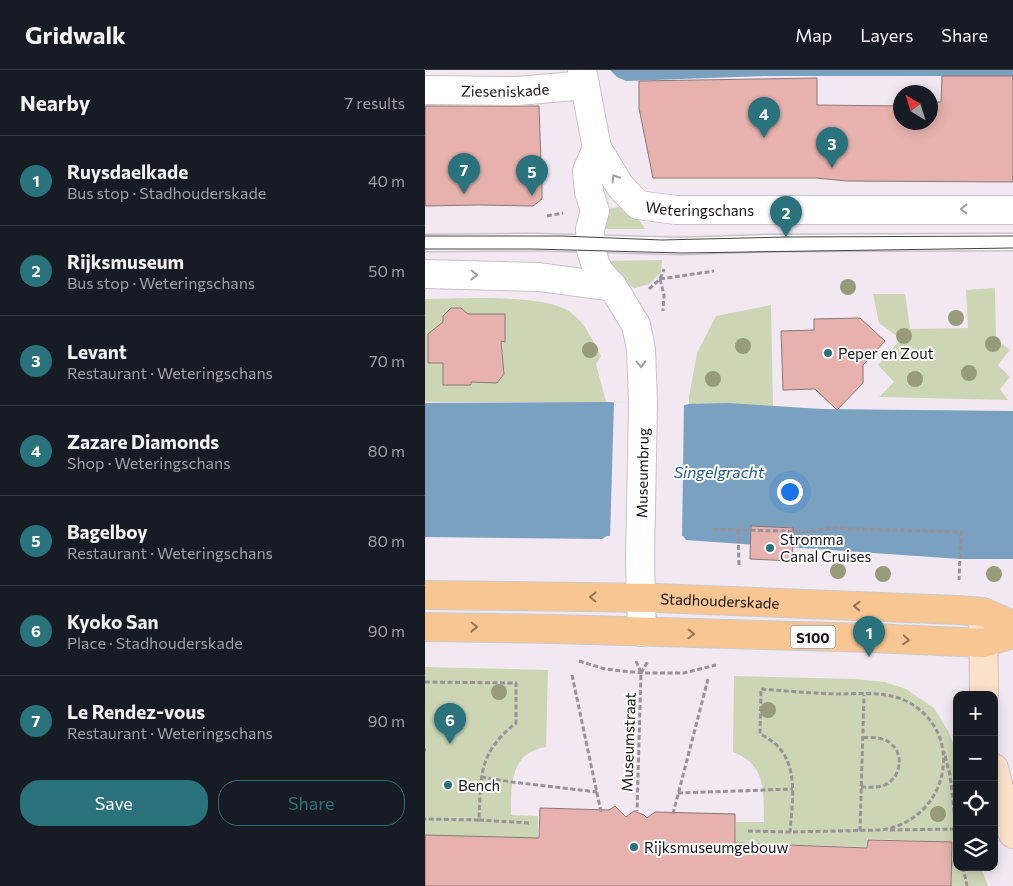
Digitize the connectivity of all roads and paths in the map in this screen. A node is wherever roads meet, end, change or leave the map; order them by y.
1 (583, 77) edge
2 (425, 90) edge
3 (597, 148) junction
4 (1013, 210) edge
5 (1013, 242) edge
6 (425, 243) edge
7 (590, 244) junction
8 (425, 274) edge
9 (613, 287) junction
10 (713, 529) dead end
11 (738, 530) junction
12 (739, 566) dead end
13 (959, 587) dead end
14 (425, 595) edge
15 (641, 598) junction
16 (983, 612) junction
17 (1013, 625) edge
18 (425, 627) edge
19 (642, 632) junction
20 (1013, 634) edge
21 (983, 643) junction
22 (641, 673) dead end
23 (572, 675) dead end
24 (708, 679) dead end
25 (425, 682) edge
26 (983, 691) edge
27 (864, 695) junction
28 (862, 737) junction
29 (940, 742) junction
30 (481, 776) junction
31 (997, 781) edge
32 (861, 787) junction
33 (793, 789) junction
34 (597, 792) junction
35 (678, 793) junction
36 (601, 812) dead end
37 (637, 812) dead end
38 (673, 814) dead end
39 (425, 818) edge
40 (479, 820) junction
41 (529, 823) dead end
42 (956, 826) edge
43 (953, 829) edge
44 (875, 830) junction
45 (748, 831) dead end
46 (860, 831) junction
47 (790, 832) junction
48 (1013, 834) edge
49 (964, 871) edge
50 (967, 886) edge

1 - 2 street, Zieseniskade
1 - 3 street, Weteringschans
4 -> 3 street, Weteringschans
3 - 7 street
5 - 7 lane
6 - 7 lane
7 - 9 street
8 -> 9 street
9 -> 15 street, Museumbrug
10 - 11 path
11 - 12 path
11 - 13 path
15 -> 14 main road, Stadhouderskade / S100
16 -> 15 main road, Stadhouderskade / S100
15 - 19 street, Museumbrug
16 - 17 main road, Stadhouderskade / S100
16 - 21 main road
18 -> 19 main road, S100
19 -> 21 main road, S100
20 - 21 main road, S100
21 - 26 main road
22 - 37 path, Museumstraat
23 - 34 path
24 - 35 path
25 - 30 path
27 - 28 path
27 - 29 path
27 - 33 path
28 - 32 path
28 - 32 path
29 - 42 path
29 - 44 path
30 - 34 path
30 - 40 path
31 - 48 main road
32 - 46 path
33 - 35 path
33 - 47 path
34 - 36 path
35 - 38 path
39 - 40 path
40 - 41 path
43 - 44 path
44 - 46 path
45 - 47 path
46 - 47 path
49 - 50 path

